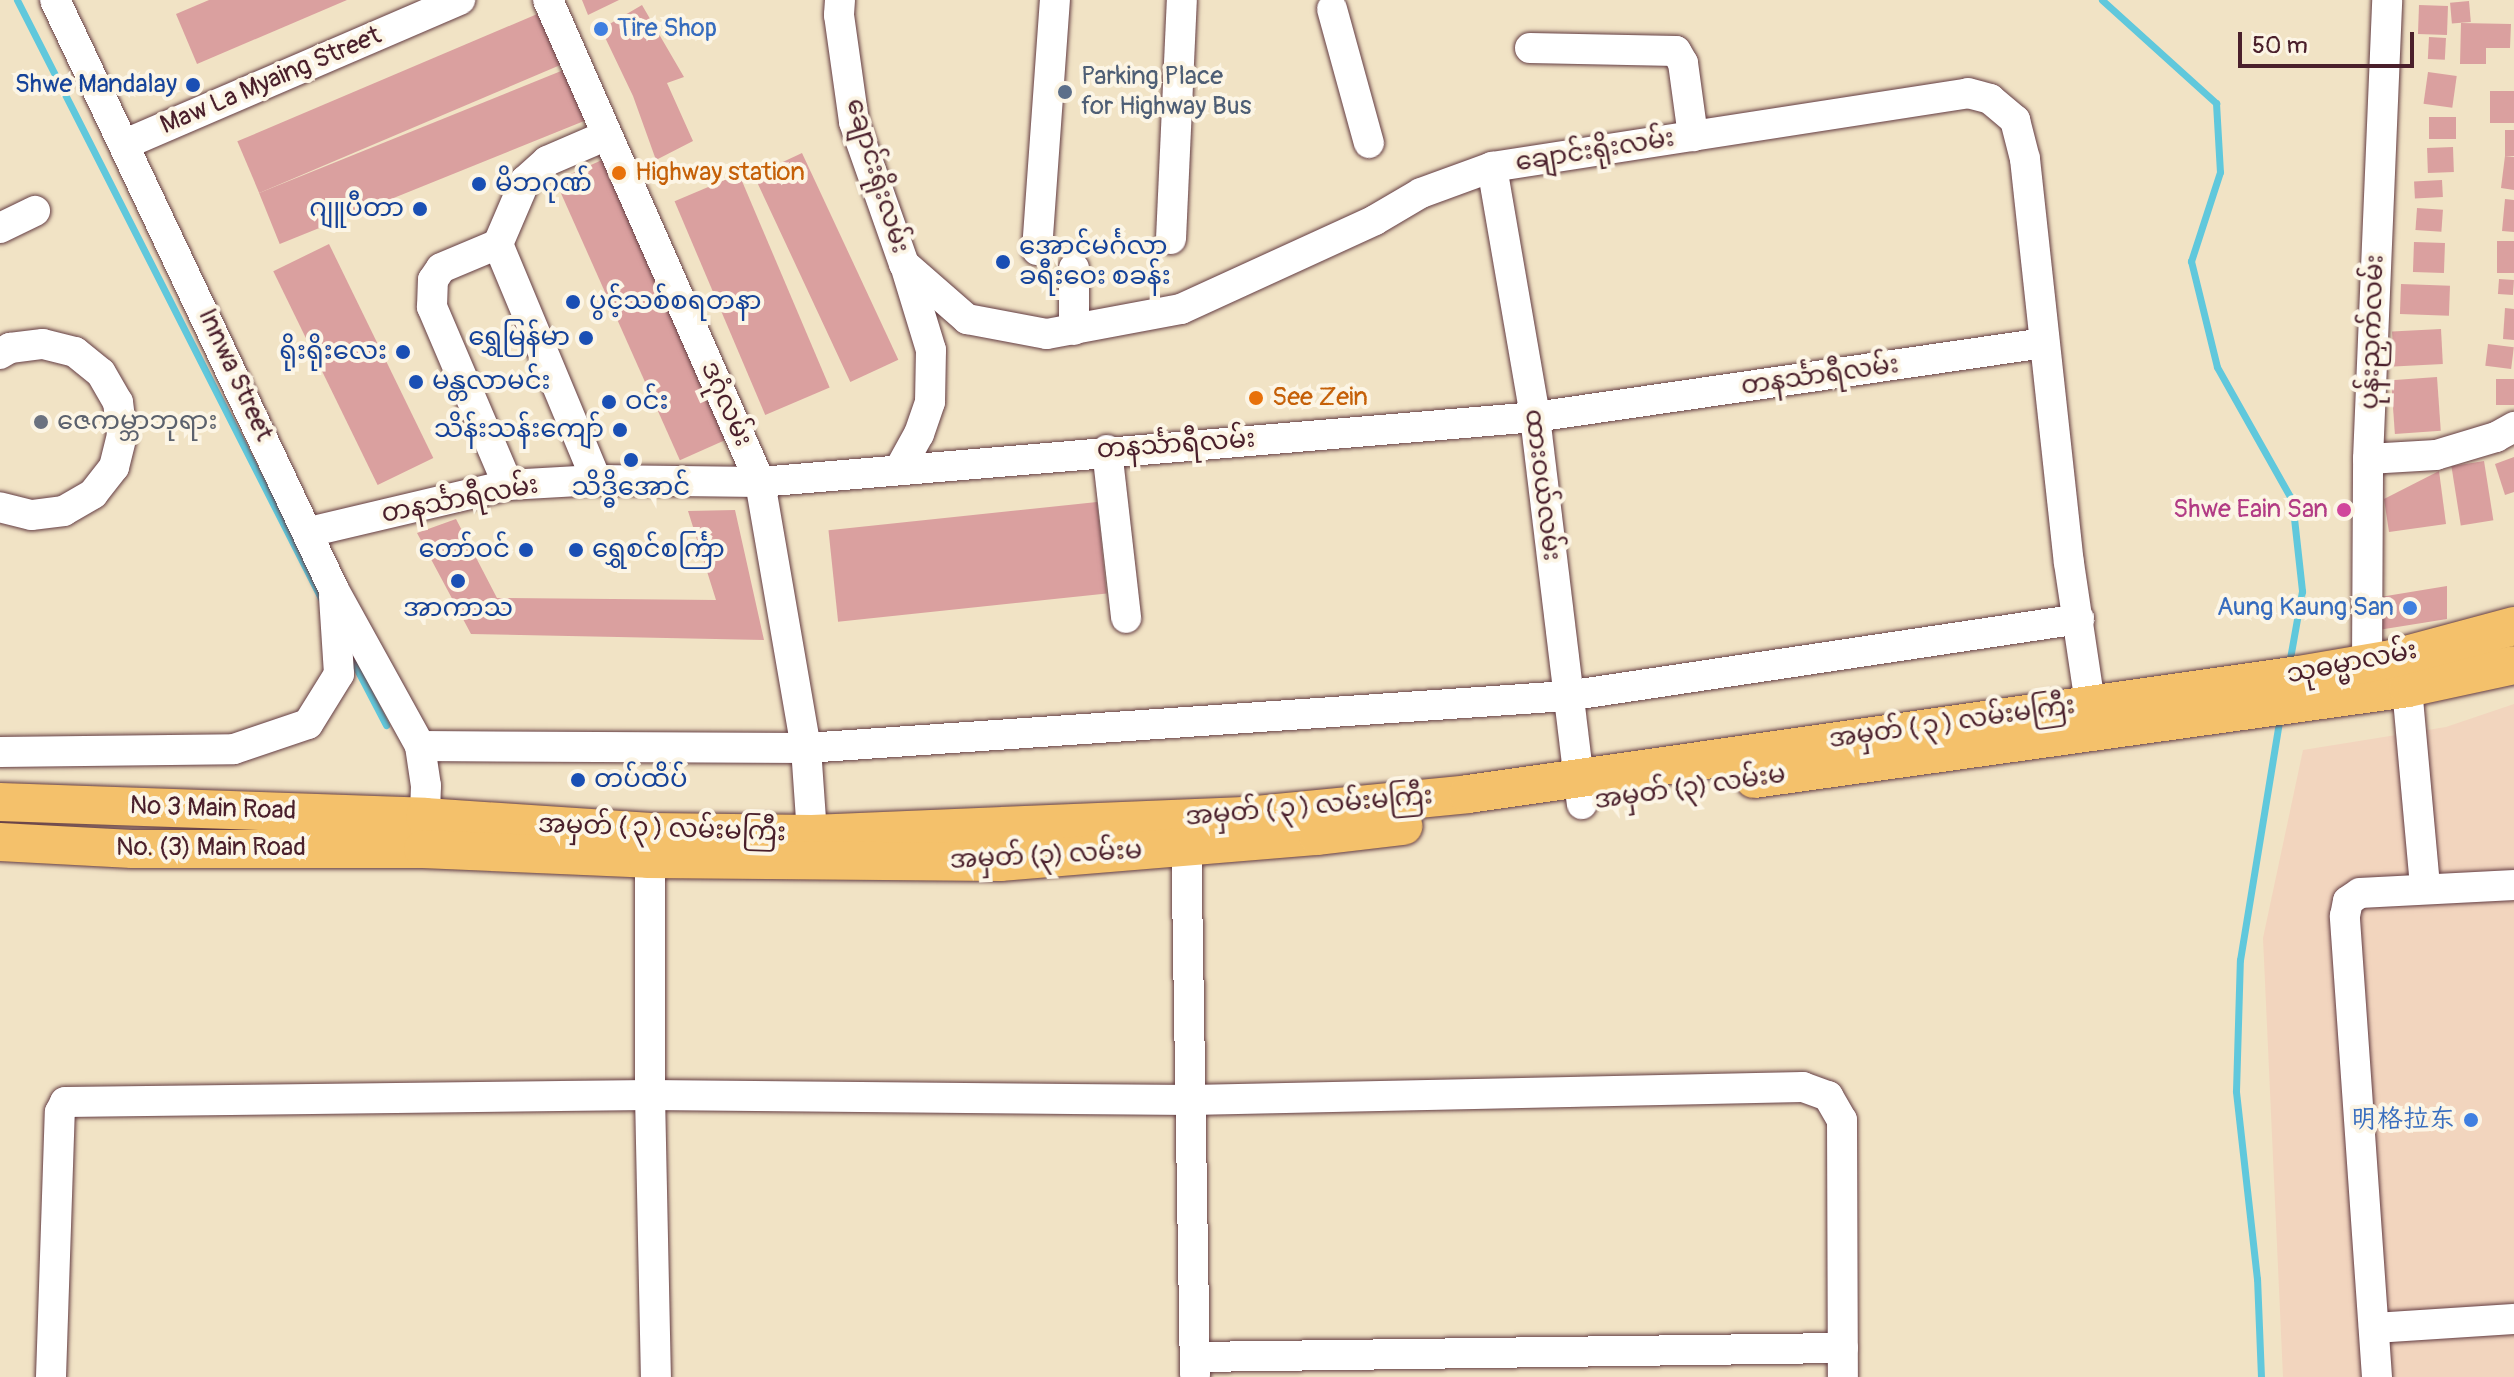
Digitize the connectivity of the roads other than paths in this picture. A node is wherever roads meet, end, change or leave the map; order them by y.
1 (55, 0) edge
2 (460, 0) edge
3 (548, 0) edge
4 (840, 0) edge
5 (1055, 0) edge
6 (1182, 0) edge
7 (2387, 0) edge
8 (1332, 9) dead end
9 (1530, 48) dead end
10 (607, 135) junction
11 (1693, 136) junction
12 (1369, 143) dead end
13 (125, 144) junction
14 (1492, 167) junction
15 (35, 211) dead end
16 (0, 228) edge
17 (1171, 239) dead end
18 (498, 244) junction
19 (1037, 250) dead end
20 (904, 264) junction
21 (1074, 268) dead end
22 (1074, 330) junction
23 (2044, 343) junction
24 (0, 354) edge
25 (1535, 417) junction
26 (2514, 427) edge
27 (1107, 450) junction
28 (2368, 459) junction
29 (900, 468) junction
30 (596, 480) junction
31 (760, 482) junction
32 (508, 485) junction
33 (0, 507) edge
34 (309, 532) junction
35 (334, 590) junction
36 (1126, 618) dead end
37 (2079, 619) junction
38 (2514, 626) edge
39 (2367, 664) junction
40 (2514, 665) edge
41 (2406, 672) junction
42 (2288, 693) junction
43 (1567, 696) junction
44 (2092, 716) junction
45 (420, 746) junction
46 (806, 748) junction
47 (0, 752) edge
48 (1580, 791) junction
49 (0, 802) edge
50 (424, 833) junction
51 (1186, 833) junction
52 (812, 834) junction
53 (0, 842) edge
54 (649, 846) junction
55 (2514, 885) edge
56 (2425, 887) junction
57 (650, 1095) junction
58 (1191, 1100) junction
59 (2514, 1319) edge
60 (2374, 1328) junction
61 (1843, 1362) edge
62 (1195, 1367) edge
63 (51, 1377) edge
64 (656, 1377) edge
65 (2377, 1377) edge

1 - 13 street, Innwa Street
2 - 13 street, Maw La Myaing Street
3 - 10 street, ဒဂုံလမ်း
4 - 20 street, ချောင်းရိုးလမ်း
5 - 19 street
6 - 17 street
7 - 28 street, ပုန်းညှက်လမ်း
8 - 12 street
9 - 11 street
10 - 18 street
10 - 31 street, ဒဂုံလမ်း
11 - 14 street, ချောင်းရိုးလမ်း
11 - 23 street, ချောင်းရိုးလမ်း
13 - 34 street, Innwa Street
14 - 22 street, ချောင်းရိုးလမ်း
14 - 25 street, ထားဝယ်လမ်း
15 - 16 street
18 - 30 street
18 - 32 street
20 - 22 street, ချောင်းရိုးလမ်း
20 - 29 street
21 - 22 street
23 - 25 street, တနင်္သာရီလမ်း
23 - 37 street, ချောင်းရိုးလမ်း
24 - 33 street
25 - 27 street, တနင်္သာရီလမ်း
25 - 43 street, ထားဝယ်လမ်း
26 - 28 street
27 - 29 street, တနင်္သာရီလမ်း
27 - 36 street
28 - 39 street, ပုန်းညှက်လမ်း
29 - 31 street, တနင်္သာရီလမ်း
30 - 31 street, တနင်္သာရီလမ်း
30 - 32 street, တနင်္သာရီလမ်း
31 - 46 street, ဒဂုံလမ်း
32 - 34 street, တနင်္သာရီလမ်း
34 - 35 street, Innwa Street
35 - 45 street, Innwa Street
35 - 47 street
37 - 43 street
37 - 44 street, ချောင်းရိုးလမ်း
38 - 41 main road, သုဓမ္မာလမ်း
39 - 41 main road, သုဓမ္မာလမ်း
39 - 42 main road, သုဓမ္မာလမ်း
40 - 41 main road, သုဓမ္မာလမ်း
41 - 42 main road, သုဓမ္မာလမ်း
41 - 56 street
42 - 44 main road, အမှတ် ( ၃ ) လမ်းမကြီး
43 - 46 street
43 - 48 street, ထားဝယ်လမ်း
44 - 48 main road, အမှတ် ( ၃ ) လမ်းမကြီး
45 - 46 street
45 - 50 street, Innwa Street
46 - 52 street, ဒဂုံလမ်း
48 - 51 main road, အမှတ် ( ၃ ) လမ်းမကြီး
49 - 50 main road, No 3 Main Road
50 - 53 main road, No. (3) Main Road
50 - 54 main road, အမှတ် ( ၃ ) လမ်းမကြီး
51 - 52 main road, အမှတ် ( ၃ ) လမ်းမကြီး
51 - 54 main road, အမှတ် (၃) လမ်းမ
51 - 58 street
52 - 54 main road, အမှတ် ( ၃ ) လမ်းမကြီး
54 - 57 street
55 - 56 street
56 - 60 street
57 - 58 street
57 - 63 street
57 - 64 street
58 - 61 street
58 - 62 street
59 - 60 street
60 - 65 street
61 - 62 street

